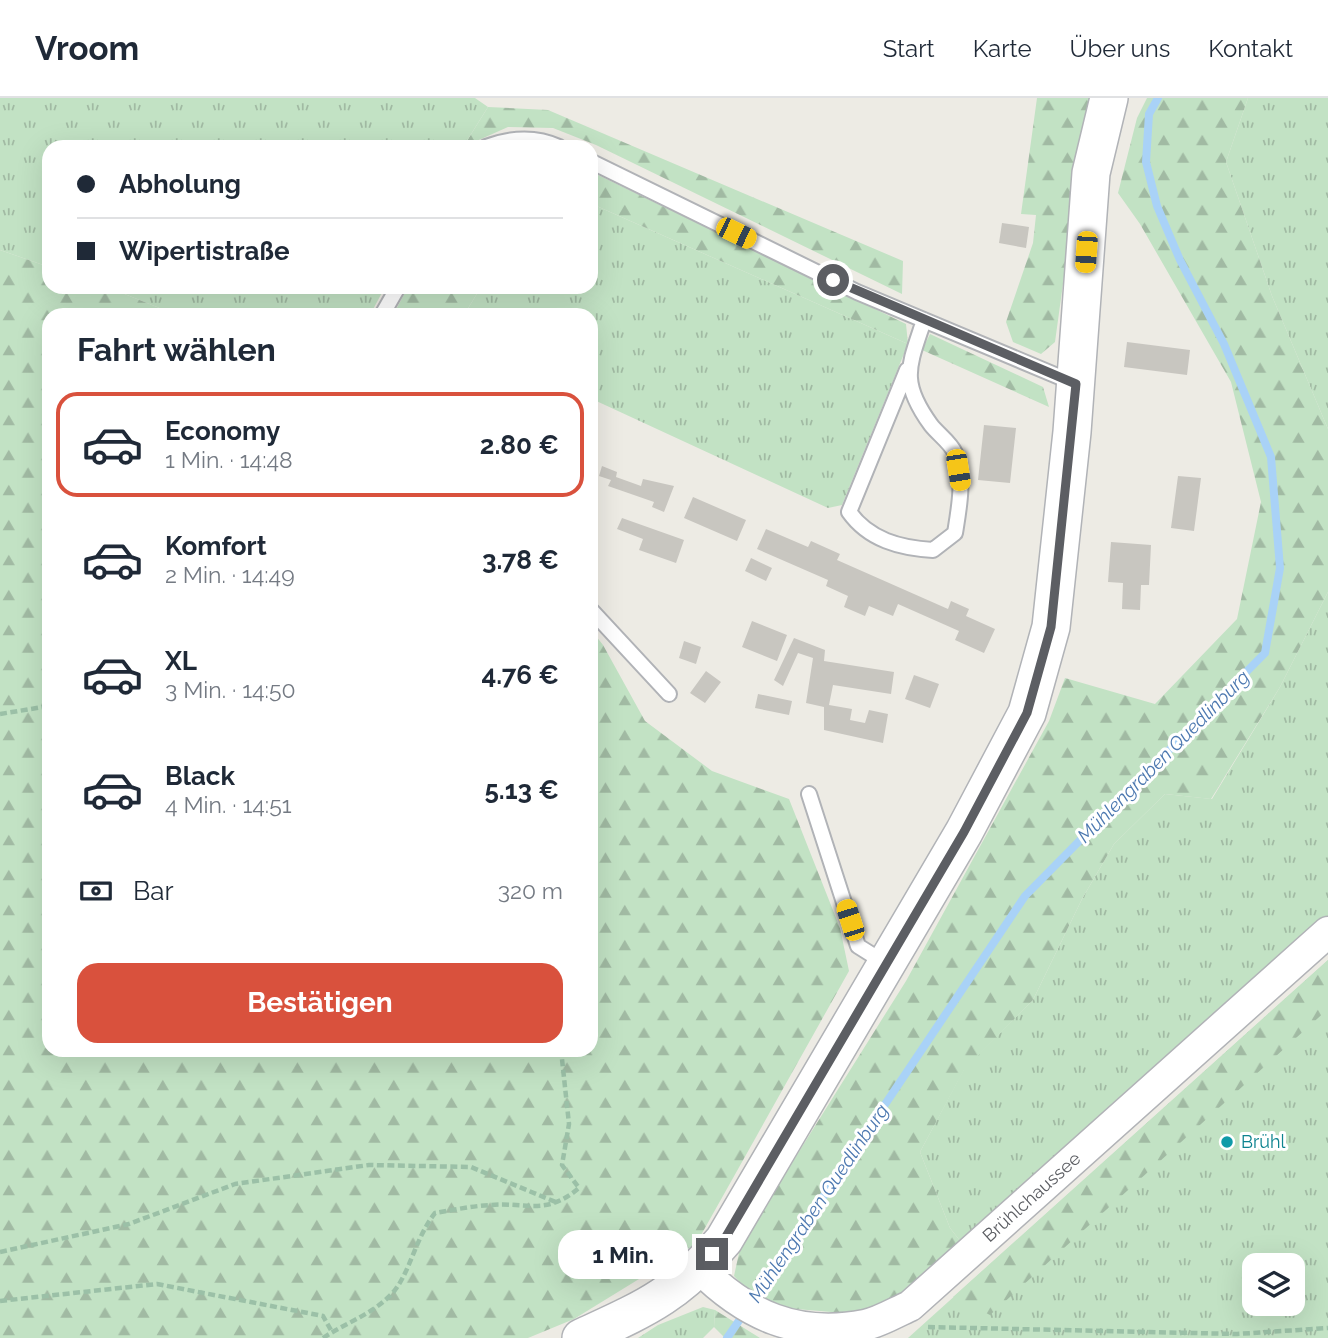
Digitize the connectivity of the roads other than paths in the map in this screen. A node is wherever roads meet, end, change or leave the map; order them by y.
1 (1109, 98) edge
2 (598, 165) edge
3 (924, 320) junction
4 (907, 370) junction
5 (1076, 384) junction
6 (598, 617) edge
7 (669, 694) dead end
8 (809, 794) dead end
9 (1328, 932) edge
10 (887, 965) junction
11 (699, 1269) junction
12 (870, 1332) edge
13 (580, 1338) edge

1 - 5 street
2 - 3 lane
3 - 4 lane
3 - 5 lane
4 - 4 lane
5 - 10 street
6 - 7 lane
8 - 10 lane
9 - 12 street, Brühlchaussee
10 - 11 street
11 - 12 street, Brühlchaussee
11 - 13 street

